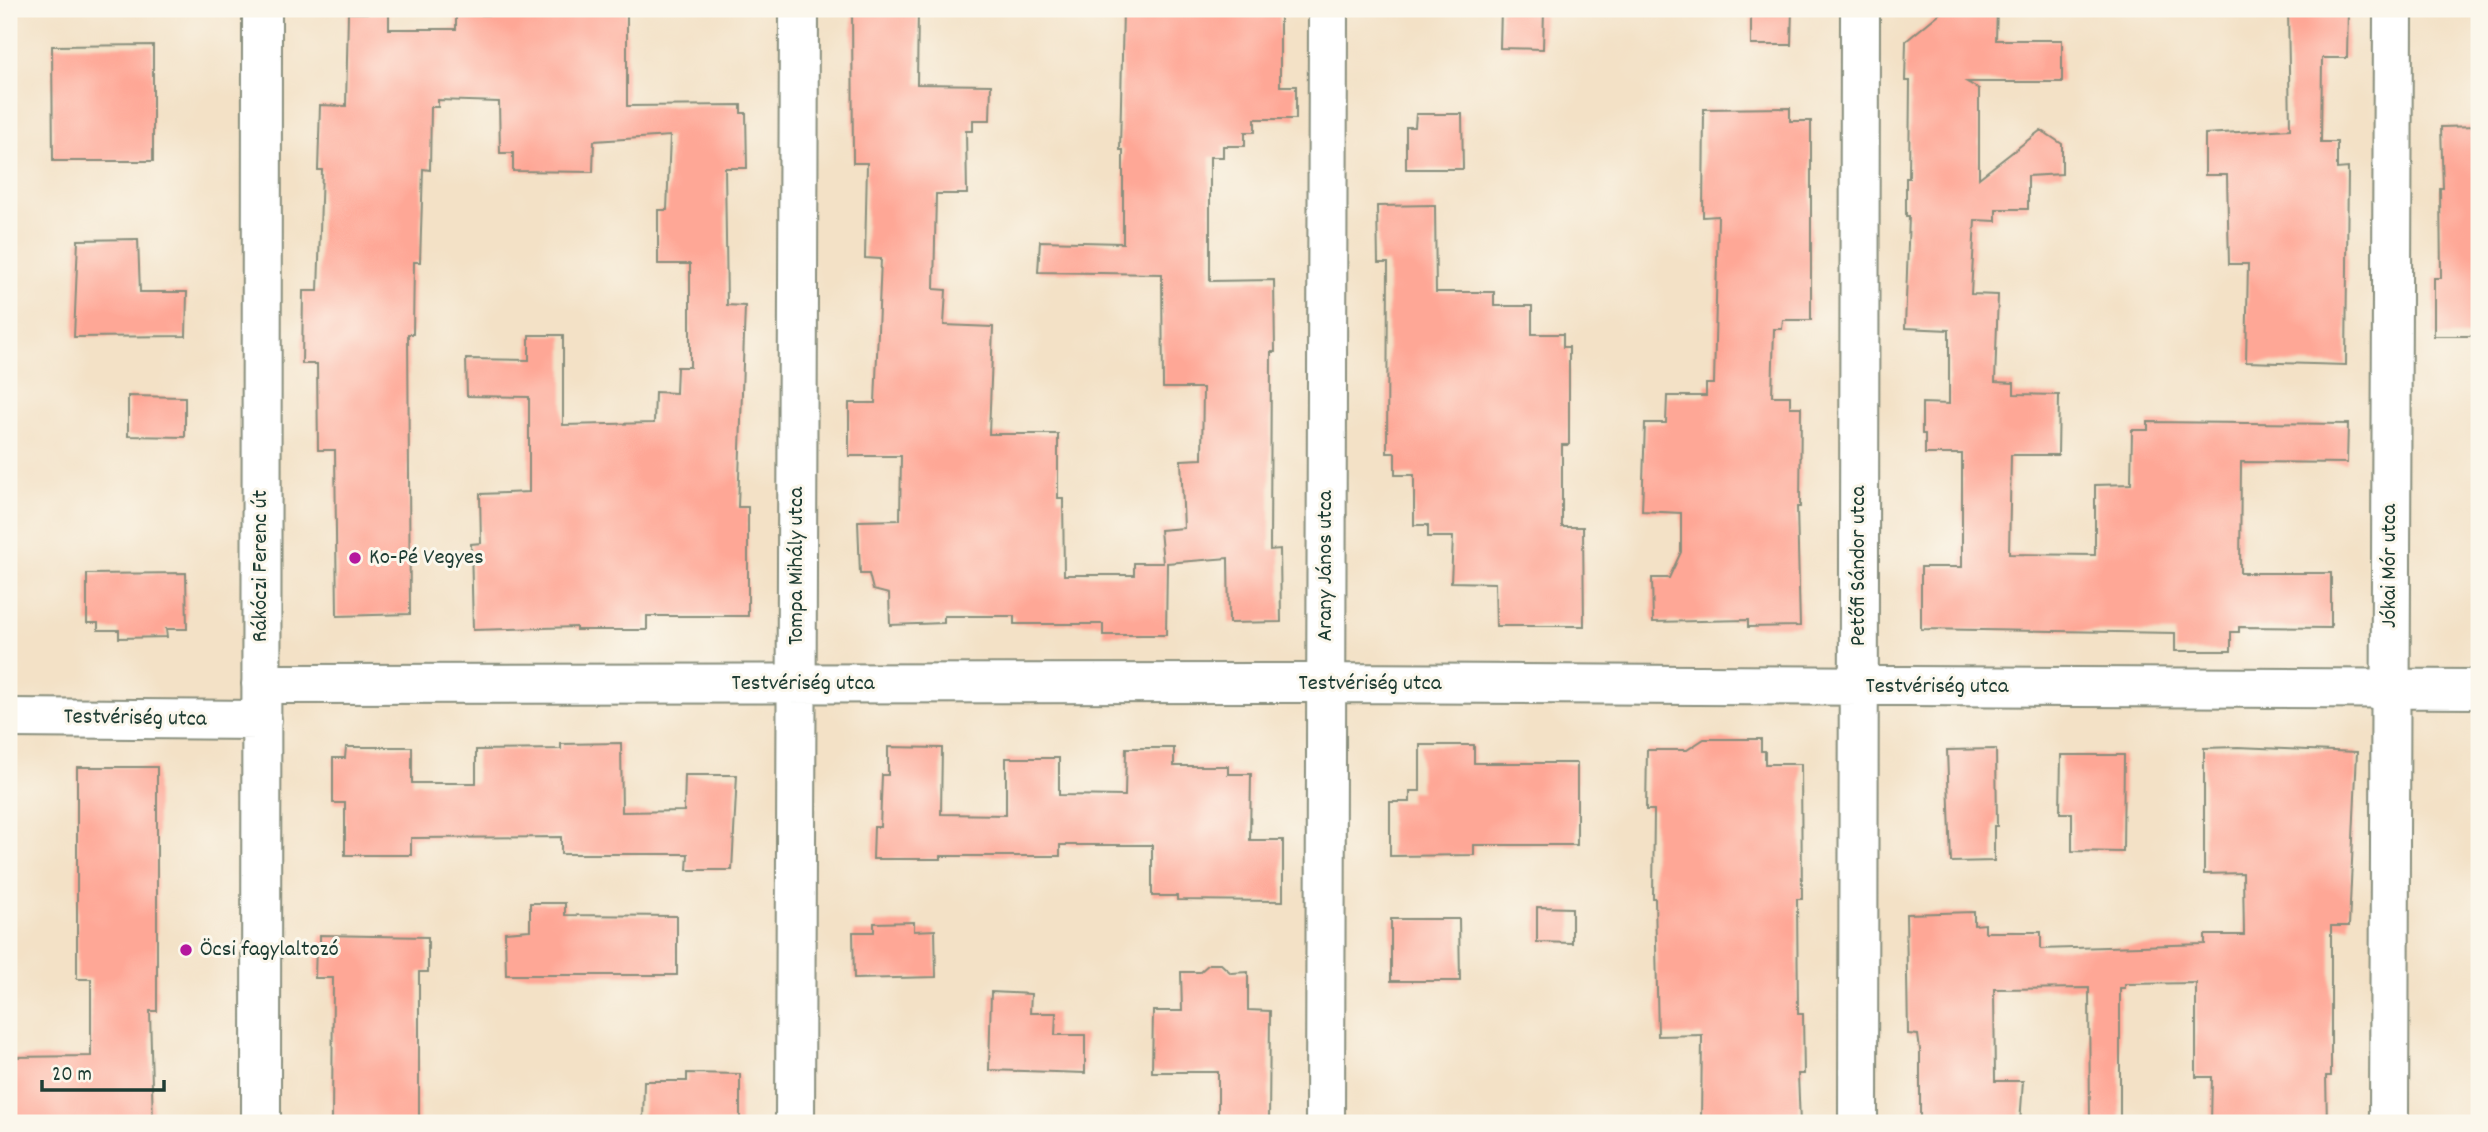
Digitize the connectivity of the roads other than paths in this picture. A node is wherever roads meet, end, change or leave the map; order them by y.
1 (262, 9) edge
2 (799, 9) edge
3 (1328, 9) edge
4 (1860, 9) edge
5 (2393, 9) edge
6 (1326, 683) junction
7 (796, 684) junction
8 (1859, 687) junction
9 (2390, 689) junction
10 (2479, 689) edge
11 (261, 702) junction
12 (9, 718) edge
13 (261, 1123) edge
14 (795, 1123) edge
15 (1325, 1123) edge
16 (1858, 1123) edge
17 (2389, 1123) edge

1 - 11 street, Rákóczi Ferenc út
2 - 7 street, Tompa Mihály utca
3 - 6 street, Arany János utca
4 - 8 street, Petőfi Sándor utca
5 - 9 street, Jókai Mór utca
6 - 7 street, Testvériség utca
6 - 8 street, Testvériség utca
6 - 15 street, Arany János utca
7 - 11 street, Testvériség utca
7 - 14 street, Tompa Mihály utca
8 - 9 street, Testvériség utca
8 - 16 street, Petőfi Sándor utca
9 - 10 street, Testvériség utca
9 - 17 street, Jókai Mór utca
11 - 12 street, Testvériség utca
11 - 13 street, Rákóczi Ferenc út

